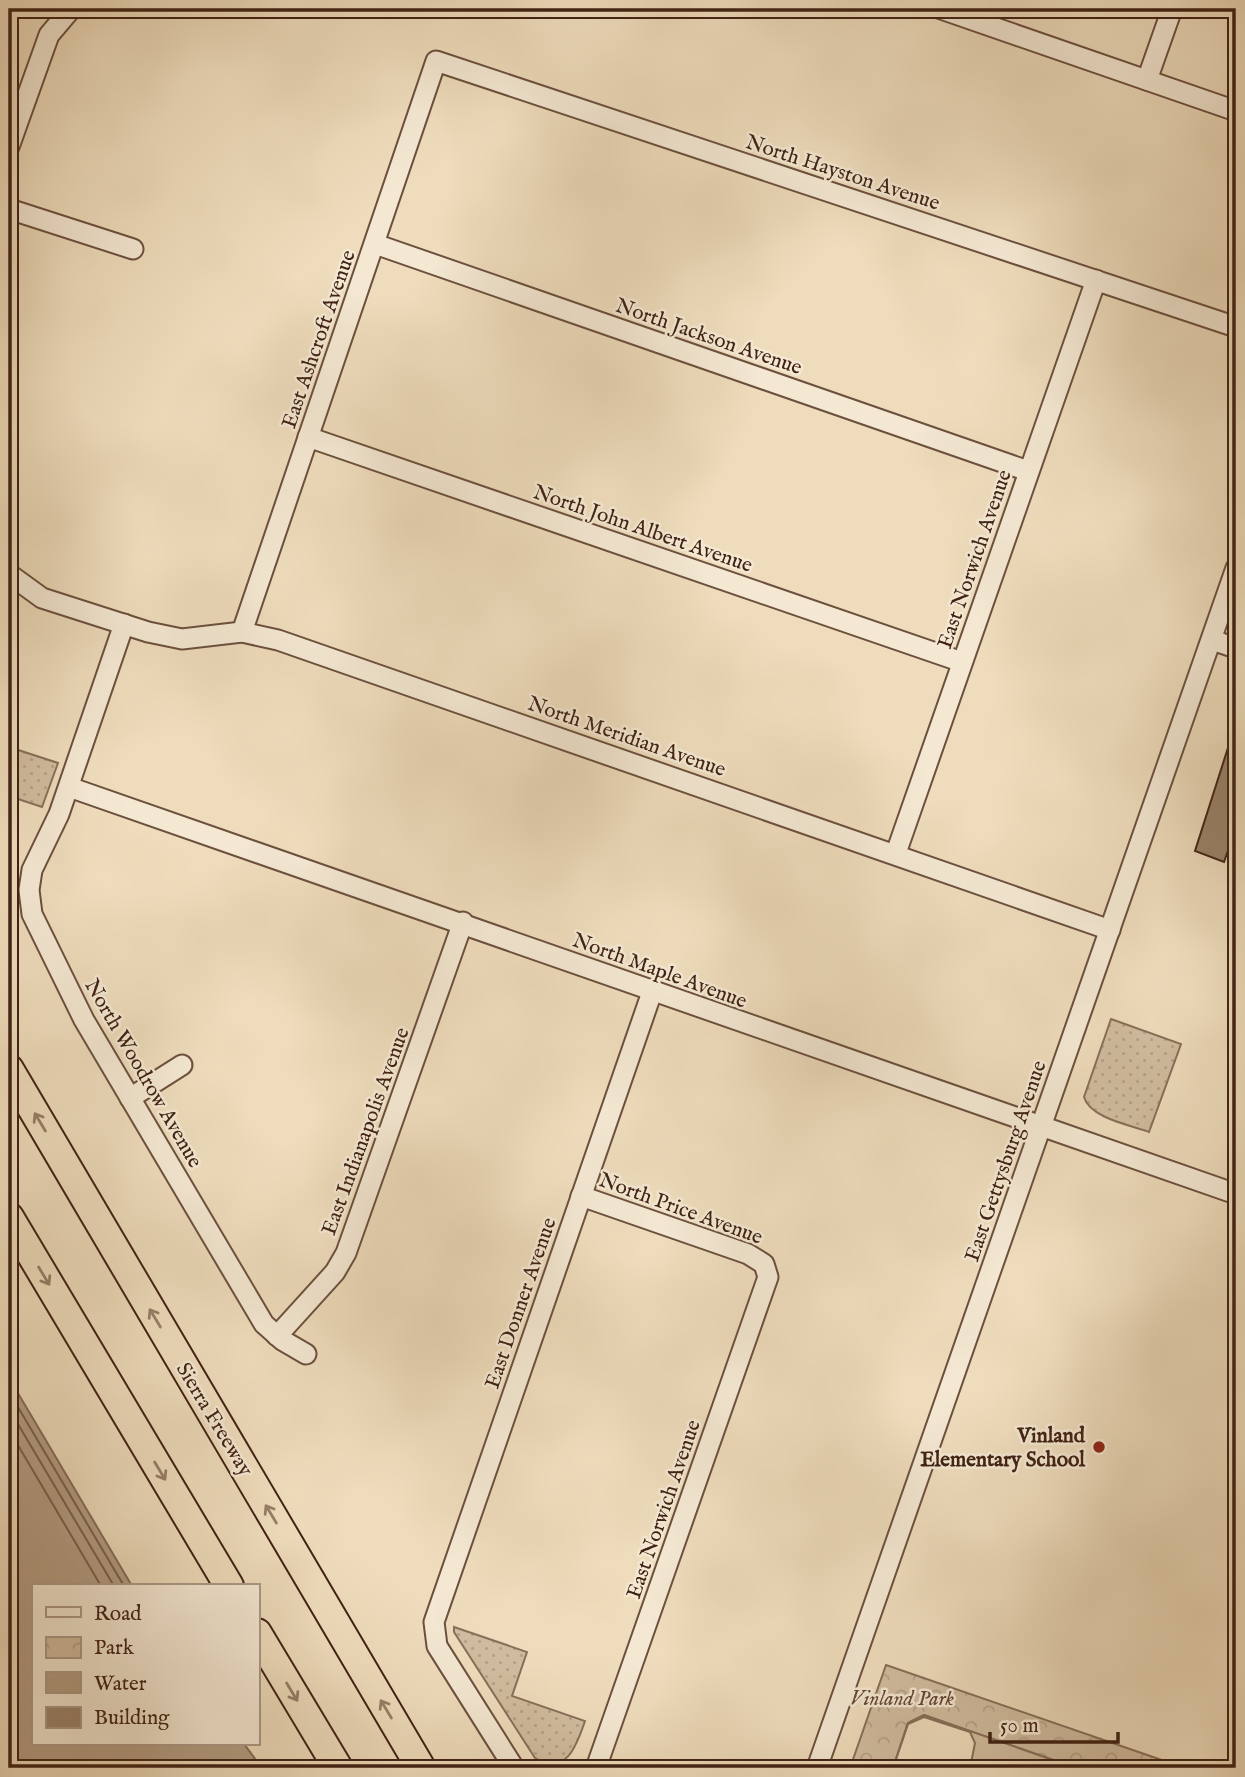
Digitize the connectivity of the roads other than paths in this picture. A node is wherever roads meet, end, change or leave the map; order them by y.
1 (71, 9) edge
2 (941, 9) edge
3 (1171, 9) edge
4 (436, 61) joint
5 (1147, 80) junction
6 (1236, 111) edge
7 (9, 147) edge
8 (9, 208) edge
9 (375, 244) junction
10 (133, 249) dead end
11 (1096, 279) junction
12 (1236, 327) edge
13 (309, 437) junction
14 (1028, 471) junction
15 (1236, 568) edge
16 (9, 574) edge
17 (124, 624) junction
18 (242, 632) junction
19 (1212, 640) junction
20 (1236, 648) edge
21 (962, 662) junction
22 (69, 787) junction
23 (896, 853) junction
24 (463, 922) junction
25 (1110, 930) junction
26 (652, 992) junction
27 (182, 1065) dead end
28 (9, 1069) edge
29 (130, 1098) junction
30 (1041, 1125) junction
31 (1236, 1194) edge
32 (581, 1196) junction
33 (9, 1217) edge
34 (764, 1264) joint
35 (277, 1336) junction
36 (306, 1354) dead end
37 (228, 1584) edge
38 (259, 1636) edge
39 (338, 1768) edge
40 (421, 1768) edge
41 (514, 1768) edge
42 (596, 1768) edge
43 (817, 1768) edge

1 - 7 street
2 - 5 street
3 - 5 street
4 - 9 street, East Ashcroft Avenue
4 - 11 street, North Hayston Avenue
5 - 6 street
8 - 10 street
9 - 13 street, East Ashcroft Avenue
9 - 14 street, North Jackson Avenue
11 - 12 street, North Hayston Avenue
11 - 14 street, East Norwich Avenue
13 - 18 street, East Ashcroft Avenue
13 - 21 street, North John Albert Avenue
14 - 21 street, East Norwich Avenue
15 - 19 street, East Gettysburg Avenue
16 - 17 street, North Meridian Avenue
17 - 18 street, North Meridian Avenue
17 - 22 street, North Woodrow Avenue
18 - 23 street, North Meridian Avenue
19 - 20 street
19 - 25 street, East Gettysburg Avenue
21 - 23 street, East Norwich Avenue
22 - 24 street, North Maple Avenue
22 - 29 street, North Woodrow Avenue
23 - 25 street, North Meridian Avenue
24 - 26 street, North Maple Avenue
24 - 35 street, East Indianapolis Avenue
25 - 30 street, East Gettysburg Avenue
26 - 30 street, North Maple Avenue
26 - 32 street, East Donner Avenue
27 - 29 street
40 -> 28 highway, Sierra Freeway
29 - 35 street, North Woodrow Avenue
30 - 31 street, North Maple Avenue
30 - 43 street, East Gettysburg Avenue
32 - 34 street, North Price Avenue
32 - 41 street, East Donner Avenue
33 -> 37 highway
34 - 42 street, East Norwich Avenue
35 - 36 street, North Woodrow Avenue
38 -> 39 highway

